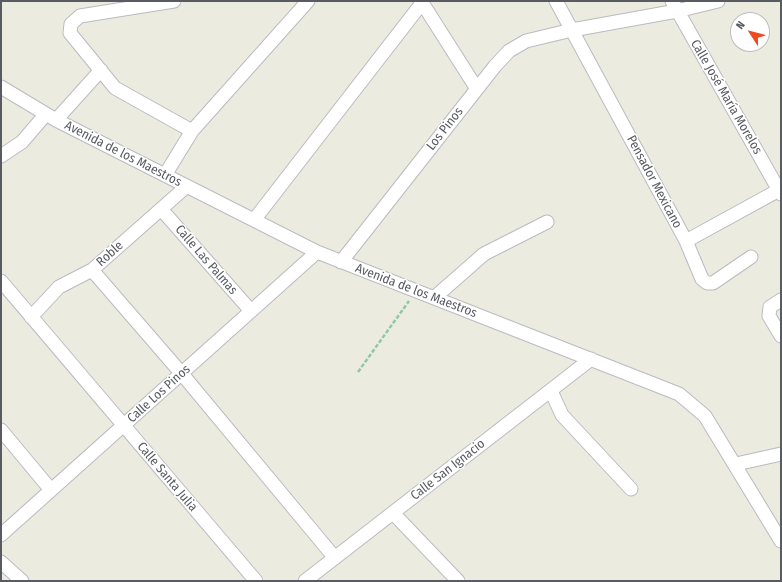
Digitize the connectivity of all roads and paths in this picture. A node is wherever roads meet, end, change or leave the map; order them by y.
1 (174, 1) edge
2 (308, 1) edge
3 (556, 1) edge
4 (718, 1) edge
5 (422, 2) edge
6 (674, 6) edge
7 (572, 30) junction
8 (101, 70) junction
9 (1, 87) edge
10 (477, 89) junction
11 (51, 117) junction
12 (192, 130) junction
13 (1, 156) edge
14 (165, 175) junction
15 (186, 186) junction
16 (780, 192) edge
17 (161, 209) junction
18 (254, 220) junction
19 (547, 222) dead end
20 (686, 241) junction
21 (317, 252) junction
22 (751, 257) dead end
23 (341, 262) junction
24 (92, 270) junction
25 (1, 281) edge
26 (416, 291) junction
27 (435, 298) junction
28 (781, 300) edge
29 (251, 312) junction
30 (31, 317) junction
31 (781, 336) edge
32 (591, 359) junction
33 (358, 372) dead end
34 (182, 374) junction
35 (551, 391) junction
36 (124, 426) junction
37 (1, 430) edge
38 (781, 454) edge
39 (736, 464) junction
40 (631, 489) dead end
41 (52, 490) junction
42 (393, 513) junction
43 (1, 535) edge
44 (781, 541) edge
45 (335, 558) junction
46 (1, 562) edge
47 (320, 577) edge
48 (22, 581) edge
49 (256, 581) edge
50 (305, 581) edge
51 (458, 581) edge

1 - 8 street
2 - 12 street
3 - 7 street, Pensador Mexicano
4 - 6 street, Los Pinos
5 - 10 street
5 - 18 street
6 - 7 street, Los Pinos
6 - 16 street, Calle José María Morelos
7 - 10 street, Los Pinos
7 - 20 street, Pensador Mexicano
8 - 11 street
8 - 12 street
9 - 11 street, Avenida de los Maestros
10 - 23 street, Los Pinos
11 - 13 street
11 - 14 street, Avenida de los Maestros
12 - 14 street
14 - 15 street, Avenida de los Maestros
15 - 17 street, Roble
15 - 18 street, Avenida de los Maestros
16 - 20 street, Pensador Mexicano
17 - 24 street, Roble
17 - 29 street, Calle Las Palmas
18 - 21 street, Avenida de los Maestros
19 - 27 street
20 - 22 street
21 - 23 street, Avenida de los Maestros
21 - 29 street, Calle Los Pinos
23 - 26 street, Avenida de los Maestros
24 - 30 street, Roble
24 - 34 street
25 - 30 street, Calle Santa Julia
26 - 27 street, Avenida de los Maestros
26 - 33 path
27 - 32 street, Avenida de los Maestros
28 - 31 street
29 - 34 street, Calle Los Pinos
30 - 36 street, Calle Santa Julia
32 - 35 street, Calle San Ignacio
32 - 39 street, Avenida de los Maestros
34 - 36 street, Calle Los Pinos
34 - 45 street
35 - 40 street
35 - 42 street, Calle San Ignacio
36 - 41 street, Calle Los Pinos
36 - 49 street, Calle Santa Julia
37 - 41 street
38 - 39 street
39 - 44 street, Avenida de los Maestros
41 - 43 street, Calle Los Pinos
42 - 45 street, Calle San Ignacio
42 - 51 street
45 - 47 street, Calle San Ignacio
46 - 48 street
47 - 50 street, Calle San Ignacio

